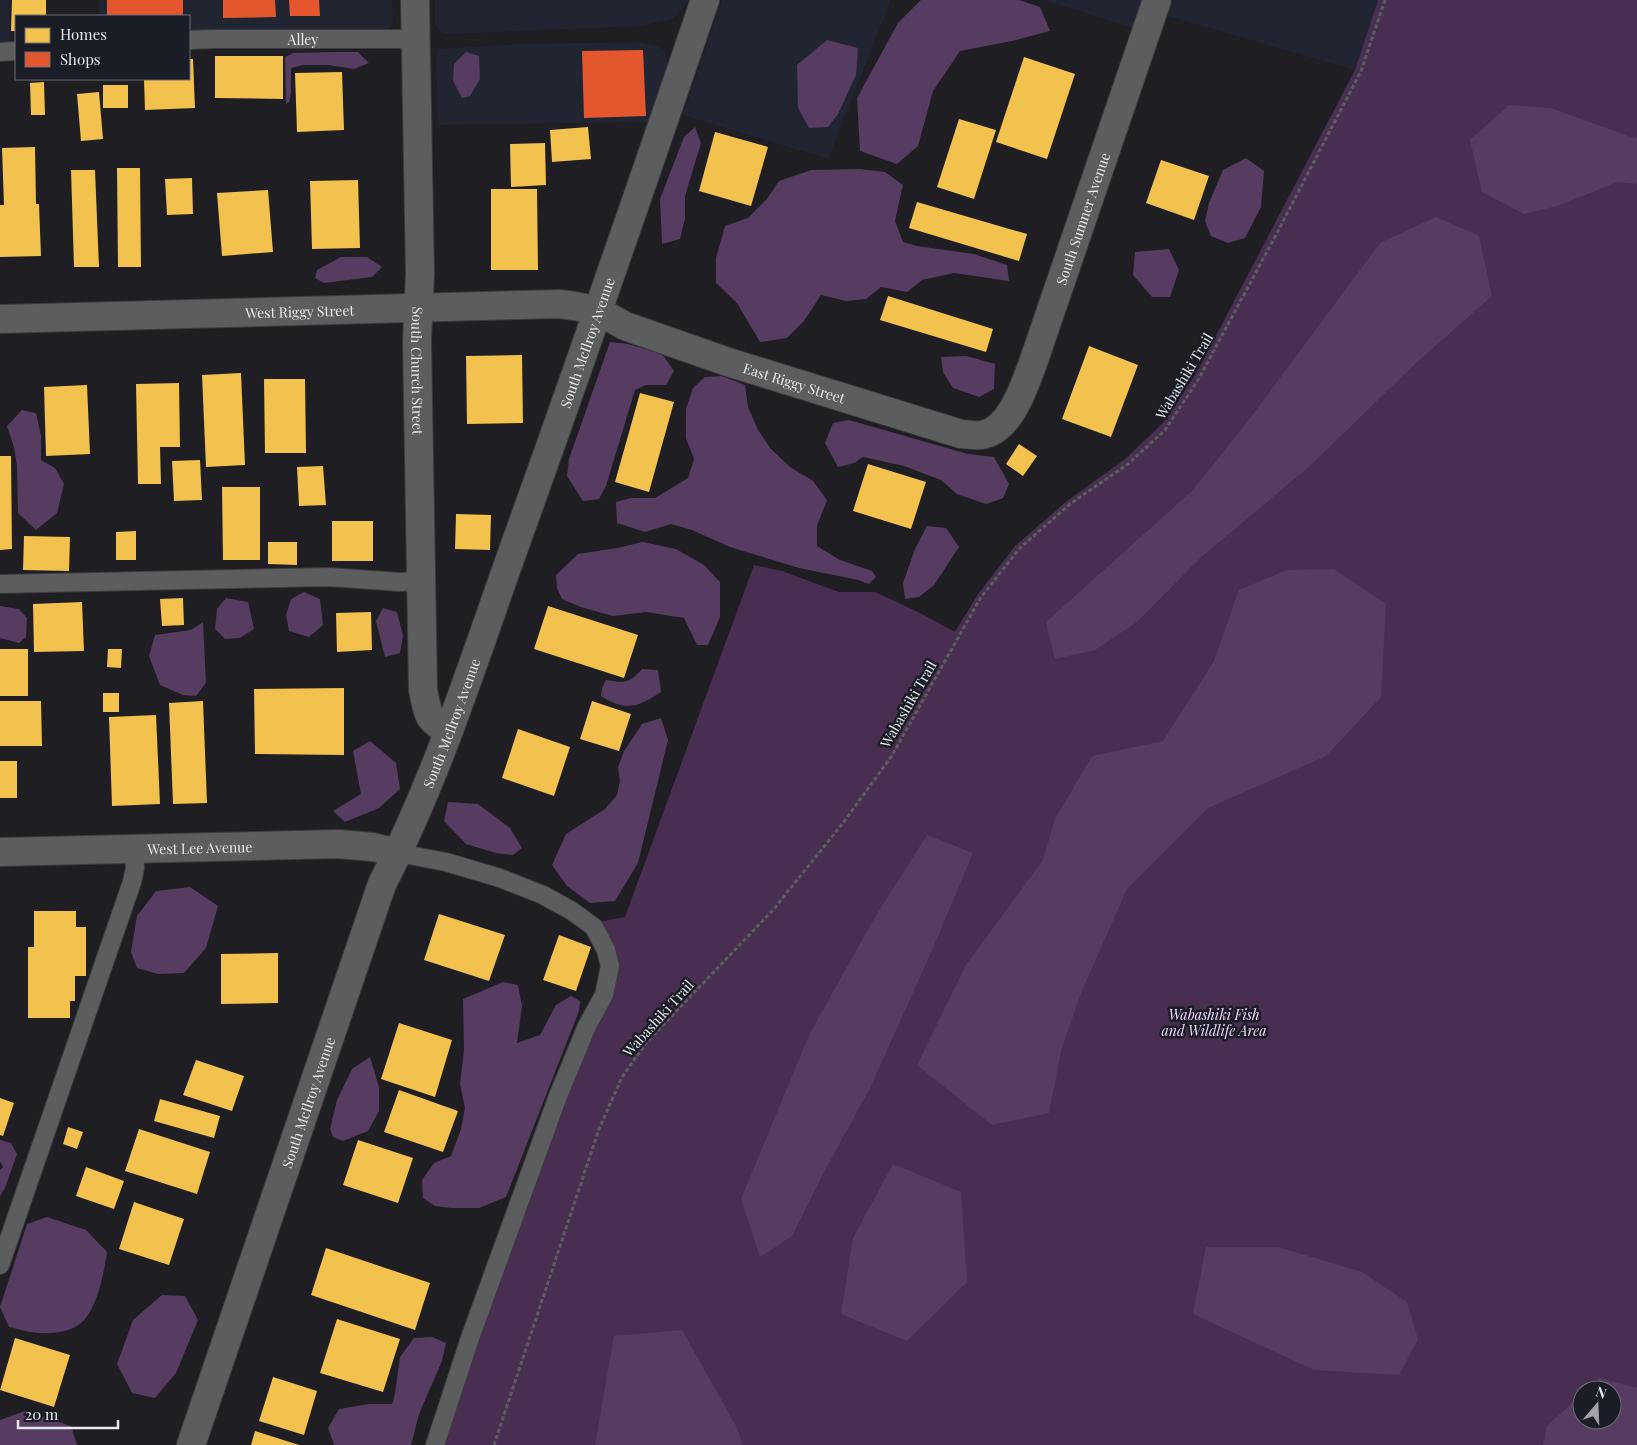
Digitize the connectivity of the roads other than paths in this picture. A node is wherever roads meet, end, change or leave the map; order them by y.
1 (415, 0) edge
2 (705, 0) edge
3 (1157, 0) edge
4 (416, 39) junction
5 (190, 40) edge
6 (15, 51) edge
7 (0, 52) edge
8 (418, 308) junction
9 (598, 312) junction
10 (0, 319) edge
11 (994, 430) joint
12 (422, 581) junction
13 (0, 584) edge
14 (449, 730) junction
15 (134, 849) junction
16 (0, 852) edge
17 (398, 853) junction
18 (0, 1265) edge
19 (191, 1445) edge
20 (435, 1445) edge

1 - 4 street, South Church Street
2 - 9 street, South McIlroy Avenue
3 - 11 street, South Sumner Avenue
4 - 5 lane, Alley
4 - 8 street, South Church Street
6 - 7 lane
8 - 9 street, West Riggy Street
8 - 10 street, West Riggy Street
8 - 12 street, South Church Street
9 - 11 street, East Riggy Street
9 - 14 street, South McIlroy Avenue
12 - 13 lane
12 - 14 street, South Church Street
14 - 17 street, South McIlroy Avenue
15 - 16 street, West Lee Avenue
15 - 17 street, West Lee Avenue
15 - 18 lane
17 - 19 street, South McIlroy Avenue
17 - 20 lane

